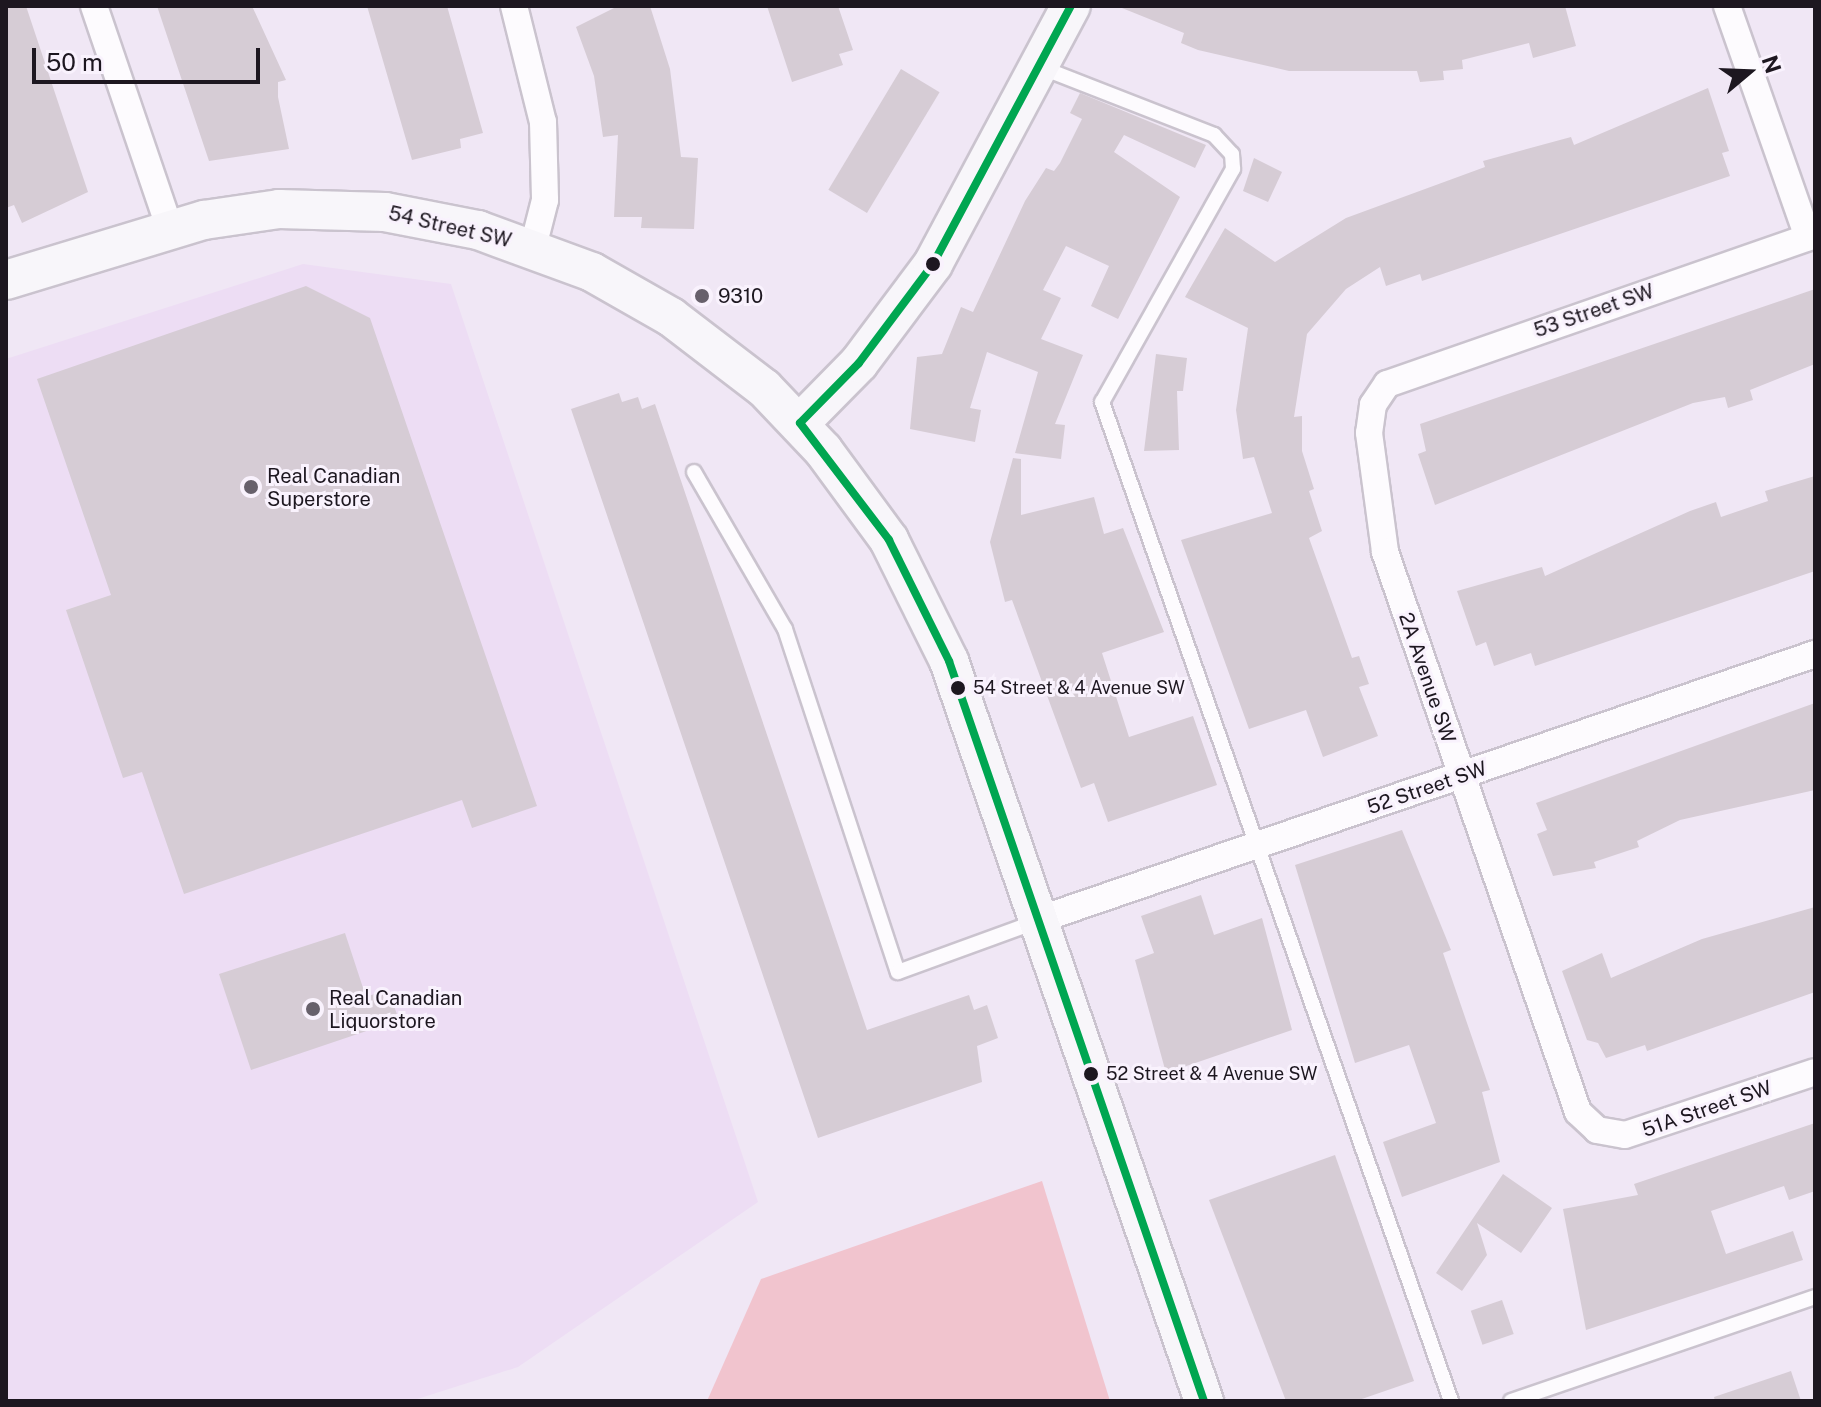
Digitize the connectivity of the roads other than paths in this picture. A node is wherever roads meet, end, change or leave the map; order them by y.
1 (94, 6) edge
2 (514, 6) edge
3 (1071, 6) edge
4 (1727, 6) edge
5 (1040, 67) junction
6 (170, 229) junction
7 (1812, 236) edge
8 (533, 247) junction
9 (6, 280) edge
10 (1377, 394) joint
11 (800, 423) junction
12 (694, 472) dead end
13 (1815, 654) edge
14 (1461, 776) junction
15 (1258, 845) junction
16 (1038, 920) junction
17 (1815, 1072) edge
18 (1597, 1130) joint
19 (1815, 1297) edge
20 (1204, 1401) edge
21 (1451, 1401) edge
22 (1511, 1401) edge

1 - 6 street
2 - 8 street
3 - 5 street
4 - 7 street
5 - 11 street
5 - 15 lane
6 - 8 street, 54 Street SW
6 - 9 street, 54 Street SW
7 - 10 street, 53 Street SW
8 - 11 street, 54 Street SW
10 - 14 street, 2A Avenue SW
11 - 16 street, 54 Street SW
12 - 16 lane
13 - 14 street, 52 Street SW
14 - 15 street, 52 Street SW
14 - 18 street, 2A Avenue SW
15 - 16 street, 52 Street SW
15 - 21 lane
16 - 20 street, 54 Street SW
17 - 18 street, 51A Street SW
19 - 22 lane

